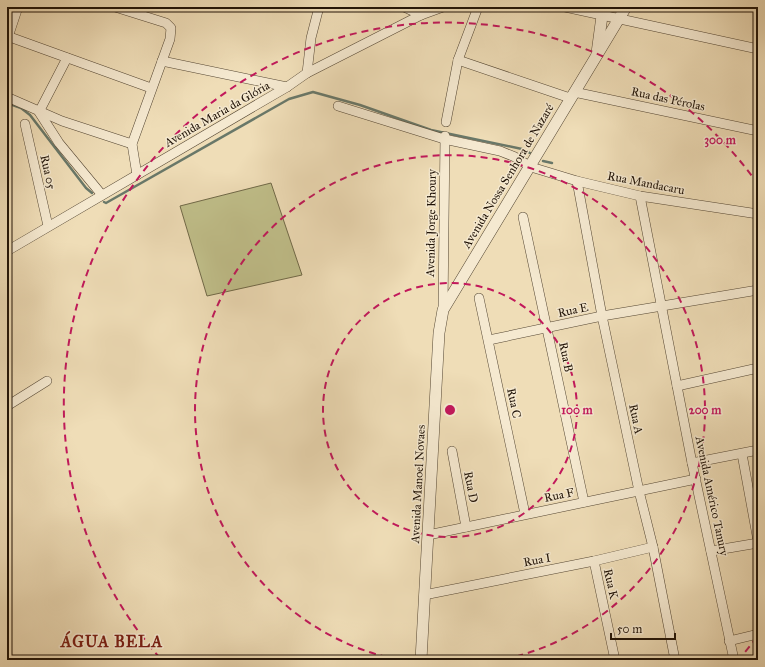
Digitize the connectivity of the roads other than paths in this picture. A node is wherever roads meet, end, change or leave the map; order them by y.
1 (18, 7) edge
2 (115, 7) edge
3 (319, 7) edge
4 (404, 7) edge
5 (443, 7) edge
6 (478, 7) edge
7 (565, 7) edge
8 (626, 7) edge
9 (604, 12) edge
10 (421, 14) junction
11 (619, 18) junction
12 (8, 36) edge
13 (758, 49) edge
14 (597, 57) junction
15 (67, 58) junction
16 (458, 60) junction
17 (162, 61) junction
18 (307, 73) junction
19 (287, 87) junction
20 (151, 88) junction
21 (572, 95) junction
22 (7, 97) edge
23 (338, 106) dead end
24 (39, 112) junction
25 (446, 122) dead end
26 (25, 124) dead end
27 (758, 131) edge
28 (444, 137) junction
29 (132, 144) junction
30 (531, 167) junction
31 (137, 174) junction
32 (577, 181) junction
33 (102, 195) junction
34 (640, 196) junction
35 (758, 214) edge
36 (523, 217) dead end
37 (48, 226) junction
38 (7, 251) edge
39 (758, 290) edge
40 (479, 298) dead end
41 (663, 306) junction
42 (443, 310) junction
43 (602, 316) junction
44 (548, 328) junction
45 (489, 340) junction
46 (758, 368) edge
47 (47, 381) dead end
48 (677, 386) junction
49 (7, 406) edge
50 (758, 450) edge
51 (452, 451) dead end
52 (742, 454) junction
53 (692, 463) junction
54 (696, 479) junction
55 (639, 491) junction
56 (584, 502) junction
57 (526, 514) junction
58 (466, 527) junction
59 (428, 535) junction
60 (758, 542) edge
61 (653, 547) junction
62 (711, 551) junction
63 (594, 561) junction
64 (424, 595) junction
65 (758, 634) edge
66 (729, 641) junction
67 (421, 660) edge
68 (615, 660) edge
69 (675, 660) edge
70 (734, 660) edge

1 - 12 street
2 - 17 street
3 - 18 street
4 - 10 street
5 - 10 street, Avenida Maria da Glória
6 - 16 street
7 - 9 street
8 - 11 street, Avenida Nossa Senhora de Nazaré
9 - 11 street
9 - 14 street, Avenida Nossa Senhora de Nazaré
10 - 18 street, Avenida Maria da Glória
11 - 13 street
11 - 14 street, Avenida Nossa Senhora de Nazaré
12 - 15 street
14 - 21 street, Avenida Nossa Senhora de Nazaré
15 - 20 street
15 - 24 street
16 - 21 street, Rua das Pérolas
16 - 25 street
17 - 19 street
17 - 20 street
18 - 19 street, Avenida Maria da Glória
19 - 31 street, Avenida Maria da Glória
20 - 29 street
21 - 27 street, Rua das Pérolas
21 - 30 street, Avenida Nossa Senhora de Nazaré
22 - 24 street
23 - 28 street, Rua Mandacaru
24 - 29 street
24 - 33 street
26 - 37 street, Rua 05
28 - 30 street, Rua Mandacaru
28 - 42 street, Avenida Jorge Khoury
29 - 31 street
30 - 32 street, Rua Mandacaru
30 - 42 street, Avenida Nossa Senhora de Nazaré
31 - 33 street, Avenida Maria da Glória
32 - 34 street, Rua Mandacaru
32 - 43 street, Rua A
33 - 37 street, Avenida Maria da Glória
34 - 35 street, Rua Mandacaru
34 - 41 street, Avenida Américo Tanury
36 - 44 street, Rua B
37 - 38 street, Avenida Maria da Glória
39 - 41 street, Rua E
40 - 45 street, Rua C
41 - 43 street, Rua E
41 - 48 street, Avenida Américo Tanury
42 - 59 street, Avenida Manoel Novaes
43 - 44 street, Rua E
43 - 55 street, Rua A
44 - 45 street, Rua E
44 - 56 street, Rua B
45 - 57 street, Rua C
46 - 48 street
47 - 49 street
48 - 53 street, Avenida Américo Tanury
50 - 52 street
51 - 58 street, Rua D
52 - 53 street
52 - 60 street
53 - 54 street, Avenida Américo Tanury
54 - 55 street, Rua F
54 - 62 street, Avenida Américo Tanury
55 - 56 street, Rua F
55 - 61 street, Rua A
56 - 57 street, Rua F
57 - 58 street, Rua F
58 - 59 street, Rua F
59 - 64 street, Avenida Manoel Novaes
60 - 62 street
61 - 63 street, Rua I
61 - 69 street, Rua A
62 - 66 street, Avenida Américo Tanury
63 - 64 street, Rua I
63 - 68 street, Rua K
64 - 67 street, Avenida Manoel Novaes
65 - 66 street
66 - 70 street, Avenida Américo Tanury

